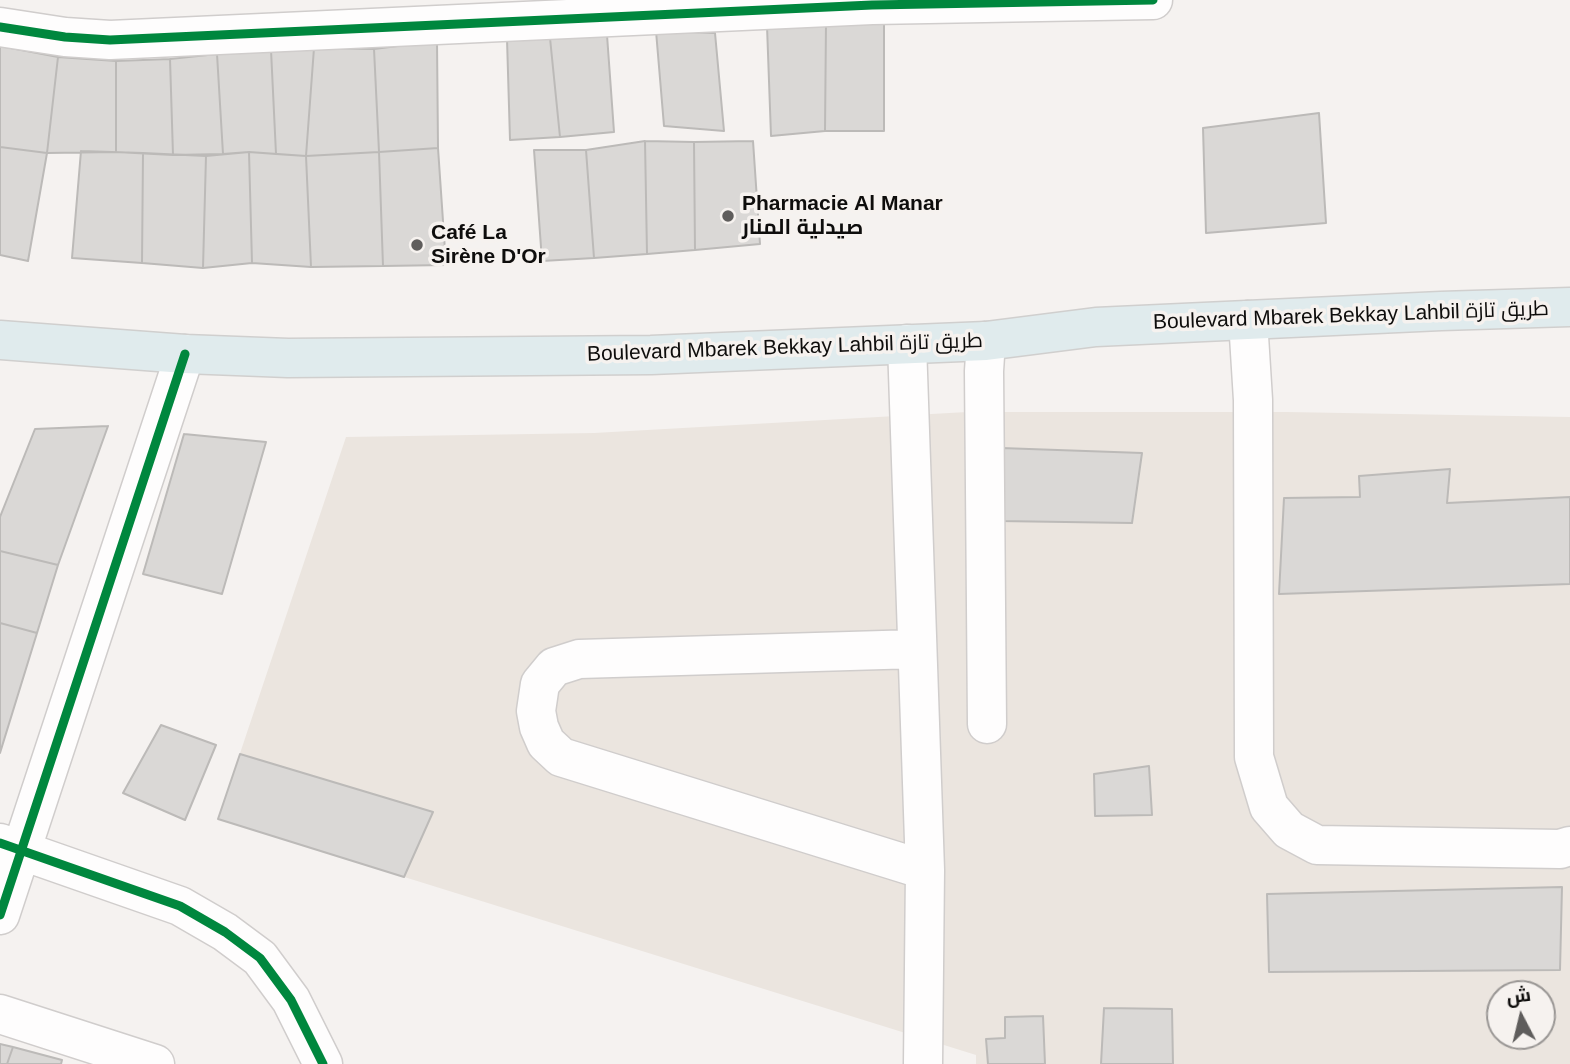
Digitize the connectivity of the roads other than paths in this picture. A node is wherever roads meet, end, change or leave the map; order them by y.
1 (1153, 0) edge
2 (1054, 1) edge
3 (872, 3) edge
4 (9, 19) edge
5 (1570, 307) edge
6 (1248, 320) junction
7 (0, 340) edge
8 (986, 341) junction
9 (907, 344) junction
10 (185, 354) junction
11 (917, 649) junction
12 (988, 724) dead end
13 (11, 846) edge
14 (1570, 846) edge
15 (925, 870) junction
16 (0, 915) edge
17 (0, 1014) edge
18 (155, 1064) edge
19 (323, 1064) edge
20 (923, 1064) edge

1 - 2 street
2 - 3 street
3 - 4 street
5 - 6 main road, Boulevard Mbarek Bekkay Lahbil طريق تازة
6 - 8 main road, Boulevard Mbarek Bekkay Lahbil طريق تازة
6 - 14 street
7 - 10 main road, Boulevard Mbarek Bekkay Lahbil طريق تازة
8 - 9 main road, Boulevard Mbarek Bekkay Lahbil طريق تازة
8 - 12 street
9 - 10 main road, Boulevard Mbarek Bekkay Lahbil طريق تازة
9 - 11 street
10 - 13 street
11 - 15 street
11 - 15 street
13 - 16 street
13 - 19 street
15 - 20 street
17 - 18 street

